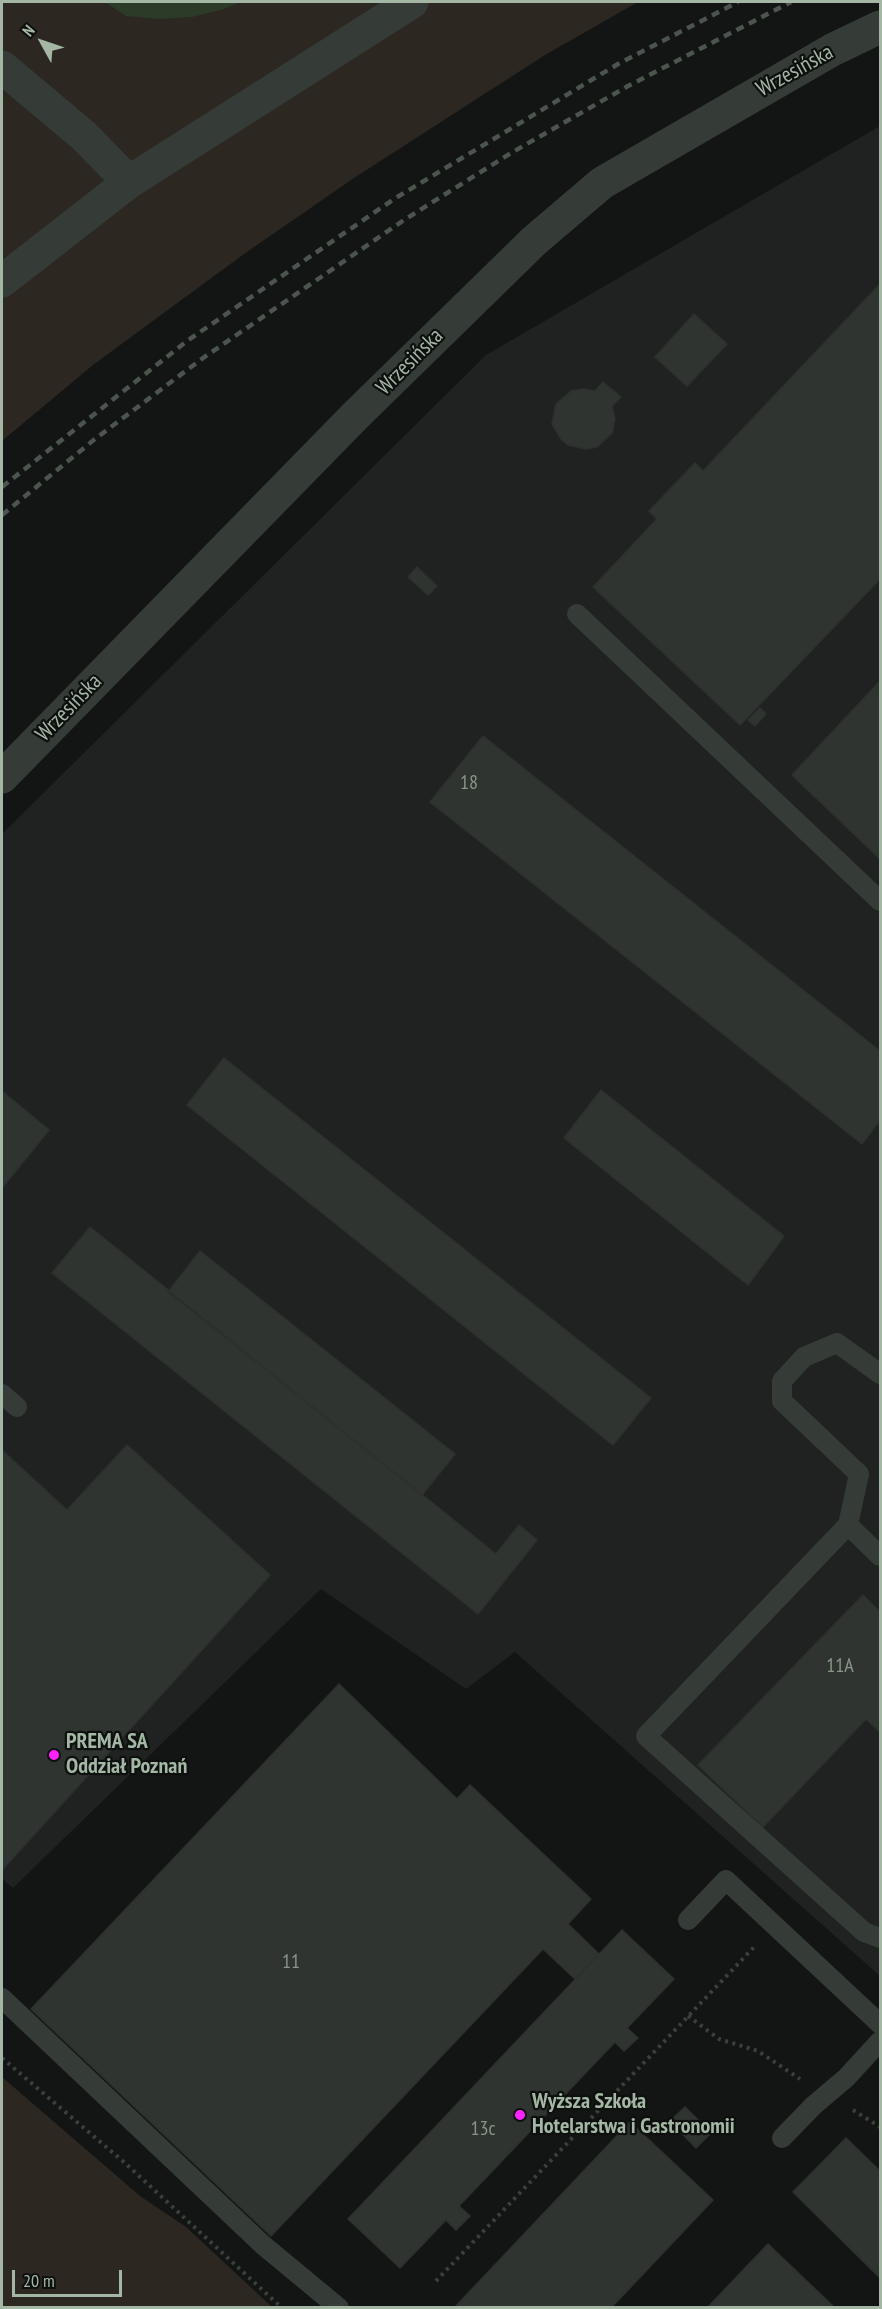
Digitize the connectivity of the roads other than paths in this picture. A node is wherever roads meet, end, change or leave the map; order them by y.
1 (412, 2) edge
2 (880, 27) edge
3 (2, 67) edge
4 (129, 182) junction
5 (2, 280) edge
6 (577, 614) dead end
7 (2, 777) edge
8 (880, 901) edge
9 (880, 1374) edge
10 (2, 1394) edge
11 (17, 1407) dead end
12 (848, 1525) junction
13 (880, 1556) edge
14 (688, 1920) dead end
15 (880, 1938) edge
16 (2, 1998) edge
17 (880, 2024) edge
18 (880, 2042) edge
19 (782, 2138) dead end
20 (339, 2307) edge

1 - 4 street
2 - 7 street, Wrzesińska
3 - 4 street
4 - 5 street
6 - 8 lane
9 - 12 lane
10 - 11 lane
12 - 13 lane
12 - 15 lane
14 - 17 lane
16 - 20 lane
18 - 19 lane

